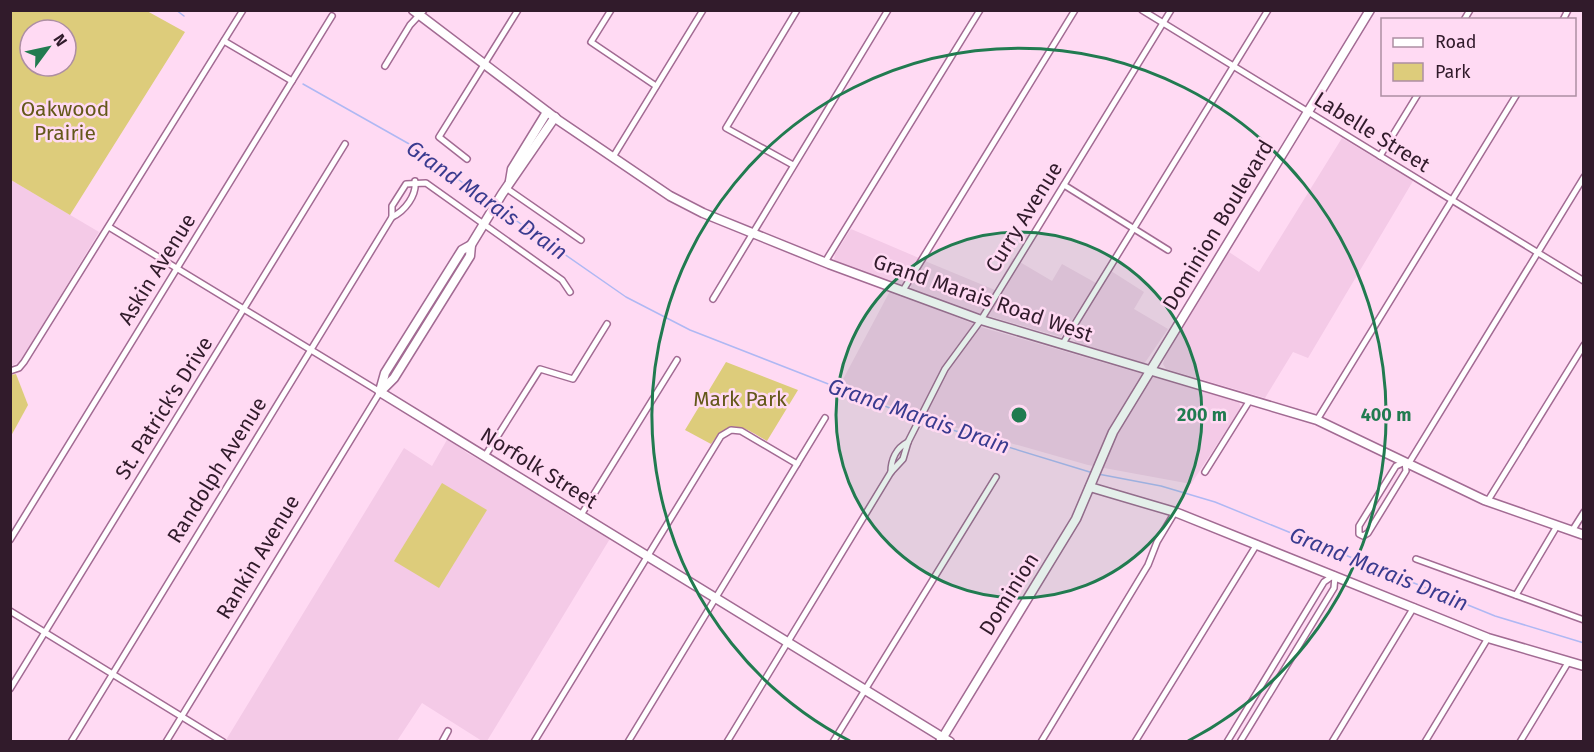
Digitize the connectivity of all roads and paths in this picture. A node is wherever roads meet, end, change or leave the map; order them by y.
1 (243, 10) edge
2 (518, 10) edge
3 (610, 10) edge
4 (702, 10) edge
5 (797, 10) edge
6 (888, 10) edge
7 (980, 10) edge
8 (1075, 10) edge
9 (1142, 10) edge
10 (1171, 10) edge
11 (1268, 10) edge
12 (1370, 10) edge
13 (419, 12) edge
14 (332, 16) dead end
15 (1163, 24) junction
16 (224, 41) junction
17 (485, 63) junction
18 (385, 66) dead end
19 (1233, 66) junction
20 (292, 81) junction
21 (656, 86) junction
22 (1417, 96) edge
23 (1516, 96) edge
24 (1308, 112) junction
25 (551, 114) junction
26 (345, 144) dead end
27 (1380, 156) junction
28 (613, 157) junction
29 (467, 159) dead end
30 (793, 165) junction
31 (1584, 177) edge
32 (415, 181) junction
33 (1064, 185) junction
34 (506, 188) junction
35 (1452, 200) junction
36 (392, 217) junction
37 (485, 222) junction
38 (109, 227) junction
39 (1134, 229) junction
40 (752, 234) junction
41 (581, 240) dead end
42 (1168, 250) dead end
43 (1537, 253) junction
44 (825, 262) junction
45 (177, 268) junction
46 (1584, 281) edge
47 (570, 292) dead end
48 (902, 292) junction
49 (713, 298) dead end
50 (244, 309) junction
51 (981, 320) junction
52 (607, 324) dead end
53 (1062, 345) junction
54 (1584, 345) edge
55 (311, 350) junction
56 (677, 360) dead end
57 (11, 370) edge
58 (1150, 370) junction
59 (380, 392) junction
60 (1251, 399) junction
61 (825, 418) dead end
62 (1317, 420) junction
63 (908, 442) junction
64 (485, 456) junction
65 (1099, 460) joint
66 (1407, 463) junction
67 (797, 464) junction
68 (891, 472) junction
69 (1205, 472) dead end
70 (996, 477) dead end
71 (1090, 487) junction
72 (1487, 502) junction
73 (1175, 512) junction
74 (1584, 512) edge
75 (581, 515) junction
76 (1557, 526) junction
77 (1572, 531) junction
78 (1584, 535) edge
79 (10, 540) edge
80 (1257, 543) junction
81 (648, 556) junction
82 (1416, 559) dead end
83 (1335, 574) junction
84 (1516, 595) junction
85 (716, 598) junction
86 (1414, 607) junction
87 (10, 611) edge
88 (1584, 620) edge
89 (45, 632) junction
90 (1488, 638) junction
91 (788, 642) junction
92 (1569, 661) junction
93 (1584, 666) edge
94 (113, 674) junction
95 (10, 689) edge
96 (865, 689) junction
97 (182, 716) junction
98 (448, 731) dead end
99 (944, 740) edge
100 (71, 741) edge
101 (166, 741) edge
102 (223, 741) edge
103 (442, 741) edge
104 (534, 741) edge
105 (628, 741) edge
106 (727, 741) edge
107 (833, 741) edge
108 (1041, 741) edge
109 (1135, 741) edge
110 (1227, 741) edge
111 (1240, 741) edge
112 (1332, 741) edge
113 (1425, 741) edge
114 (1520, 741) edge

1 - 16 street
2 - 17 street
3 - 21 street
4 - 21 street
5 - 30 street
6 - 30 street
7 - 44 street
8 - 48 street
9 - 15 street, Labelle Street
10 - 15 street, Curry Avenue
11 - 19 street
12 - 24 street, Dominion Boulevard
13 - 17 street, Grand Marais Road West
13 - 18 street
14 - 20 street, Askin Avenue
15 - 19 street, Labelle Street
15 - 33 street, Curry Avenue
16 - 20 street
16 - 38 street
17 - 25 street, Grand Marais Road West
17 - 29 street
19 - 24 street, Labelle Street
19 - 39 street
20 - 45 street, Askin Avenue
21 - 28 street
22 - 27 street
23 - 35 street
24 - 27 street, Labelle Street
24 - 58 street, Dominion Boulevard
25 - 28 street, Grand Marais Road West
25 - 34 street, Rankin Avenue
26 - 50 street, St. Patrick's Drive
27 - 35 street, Labelle Street
28 - 40 street, Grand Marais Road West
30 - 40 street
31 - 43 street
32 - 36 street, Randolph Avenue
32 - 36 street, Randolph Avenue
32 - 37 street
33 - 39 street
33 - 51 street, Curry Avenue
34 - 37 street, Rankin Avenue
34 - 41 street
35 - 43 street, Labelle Street
35 - 62 street
36 - 55 street, Randolph Avenue
37 - 47 street
37 - 59 street, Rankin Avenue
38 - 45 street, Norfolk Street
38 - 57 street
39 - 42 street
39 - 53 street
40 - 44 street, Grand Marais Road West
40 - 49 street
43 - 46 street, Labelle Street
43 - 66 street
44 - 48 street, Grand Marais Road West
45 - 50 street, Norfolk Street
45 - 79 street, Askin Avenue
48 - 51 street, Grand Marais Road West
50 - 55 street, Norfolk Street
50 - 89 street, St. Patrick's Drive
51 - 53 street, Grand Marais Road West
51 - 63 street, Curry Avenue
52 - 64 street
53 - 58 street, Grand Marais Road West
54 - 72 street
55 - 59 street, Norfolk Street
55 - 94 street, Randolph Avenue
56 - 75 street
58 - 60 street, Grand Marais Road West
58 - 65 street, Dominion Boulevard
59 - 64 street, Norfolk Street
59 - 97 street, Rankin Avenue
60 - 62 street, Grand Marais Road West
60 - 69 street
61 - 67 street
62 - 66 street, Grand Marais Road West
63 - 68 street, Curry Avenue
63 - 68 street, Curry Avenue
64 - 75 street, Norfolk Street
65 - 71 street, Dominion
66 - 66 street
66 - 72 street, Grand Marais Road West
67 - 81 street
67 - 85 street
68 - 91 street, Curry Avenue
70 - 96 street
71 - 73 street
71 - 99 street, Dominion
72 - 76 street, Grand Marais Road West
73 - 80 street
73 - 108 street
74 - 77 street
75 - 81 street, Norfolk Street
76 - 77 street, Grand Marais Road West
76 - 84 street
77 - 78 street, Grand Marais Road West
80 - 83 street
80 - 109 street
81 - 85 street, Norfolk Street
81 - 104 street
82 - 84 street
83 - 86 street
83 - 110 street
83 - 111 street
84 - 88 street
85 - 91 street, Norfolk Street
85 - 105 street
86 - 90 street
86 - 112 street
87 - 89 street
89 - 94 street
89 - 95 street, St. Patrick's Drive
90 - 92 street
90 - 113 street
91 - 96 street, Norfolk Street
91 - 106 street, Curry Avenue
92 - 93 street
92 - 114 street
94 - 97 street
94 - 100 street, Randolph Avenue
96 - 99 street, Norfolk Street
96 - 107 street
97 - 101 street, Rankin Avenue
97 - 102 street
98 - 103 street

